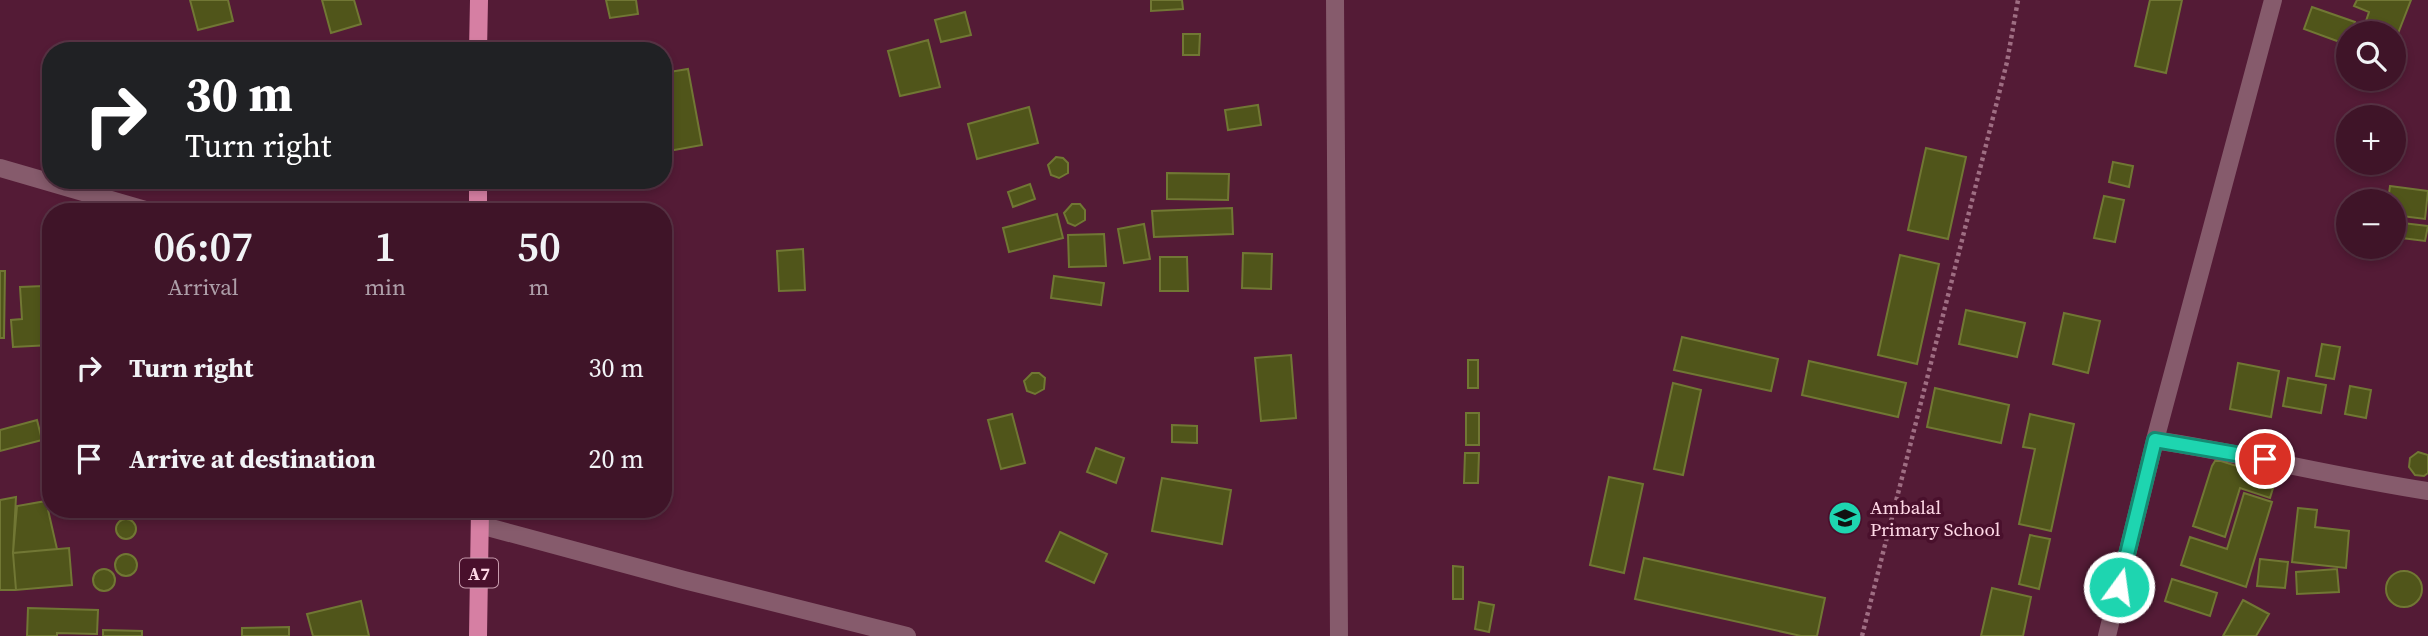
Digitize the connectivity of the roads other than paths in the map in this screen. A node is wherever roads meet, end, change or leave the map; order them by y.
1 (479, 0) edge
2 (1335, 0) edge
3 (2273, 0) edge
4 (478, 42) edge
5 (0, 168) edge
6 (42, 180) edge
7 (73, 189) edge
8 (121, 203) edge
9 (2155, 440) junction
10 (2428, 491) edge
11 (480, 518) edge
12 (483, 518) edge
13 (478, 636) edge
14 (907, 636) edge
15 (1339, 636) edge
16 (2107, 636) edge

1 - 4 main road
2 - 15 street
3 - 9 street
5 - 6 street
7 - 8 street
9 - 10 street
9 - 16 street
11 - 13 main road, A7
12 - 14 street

